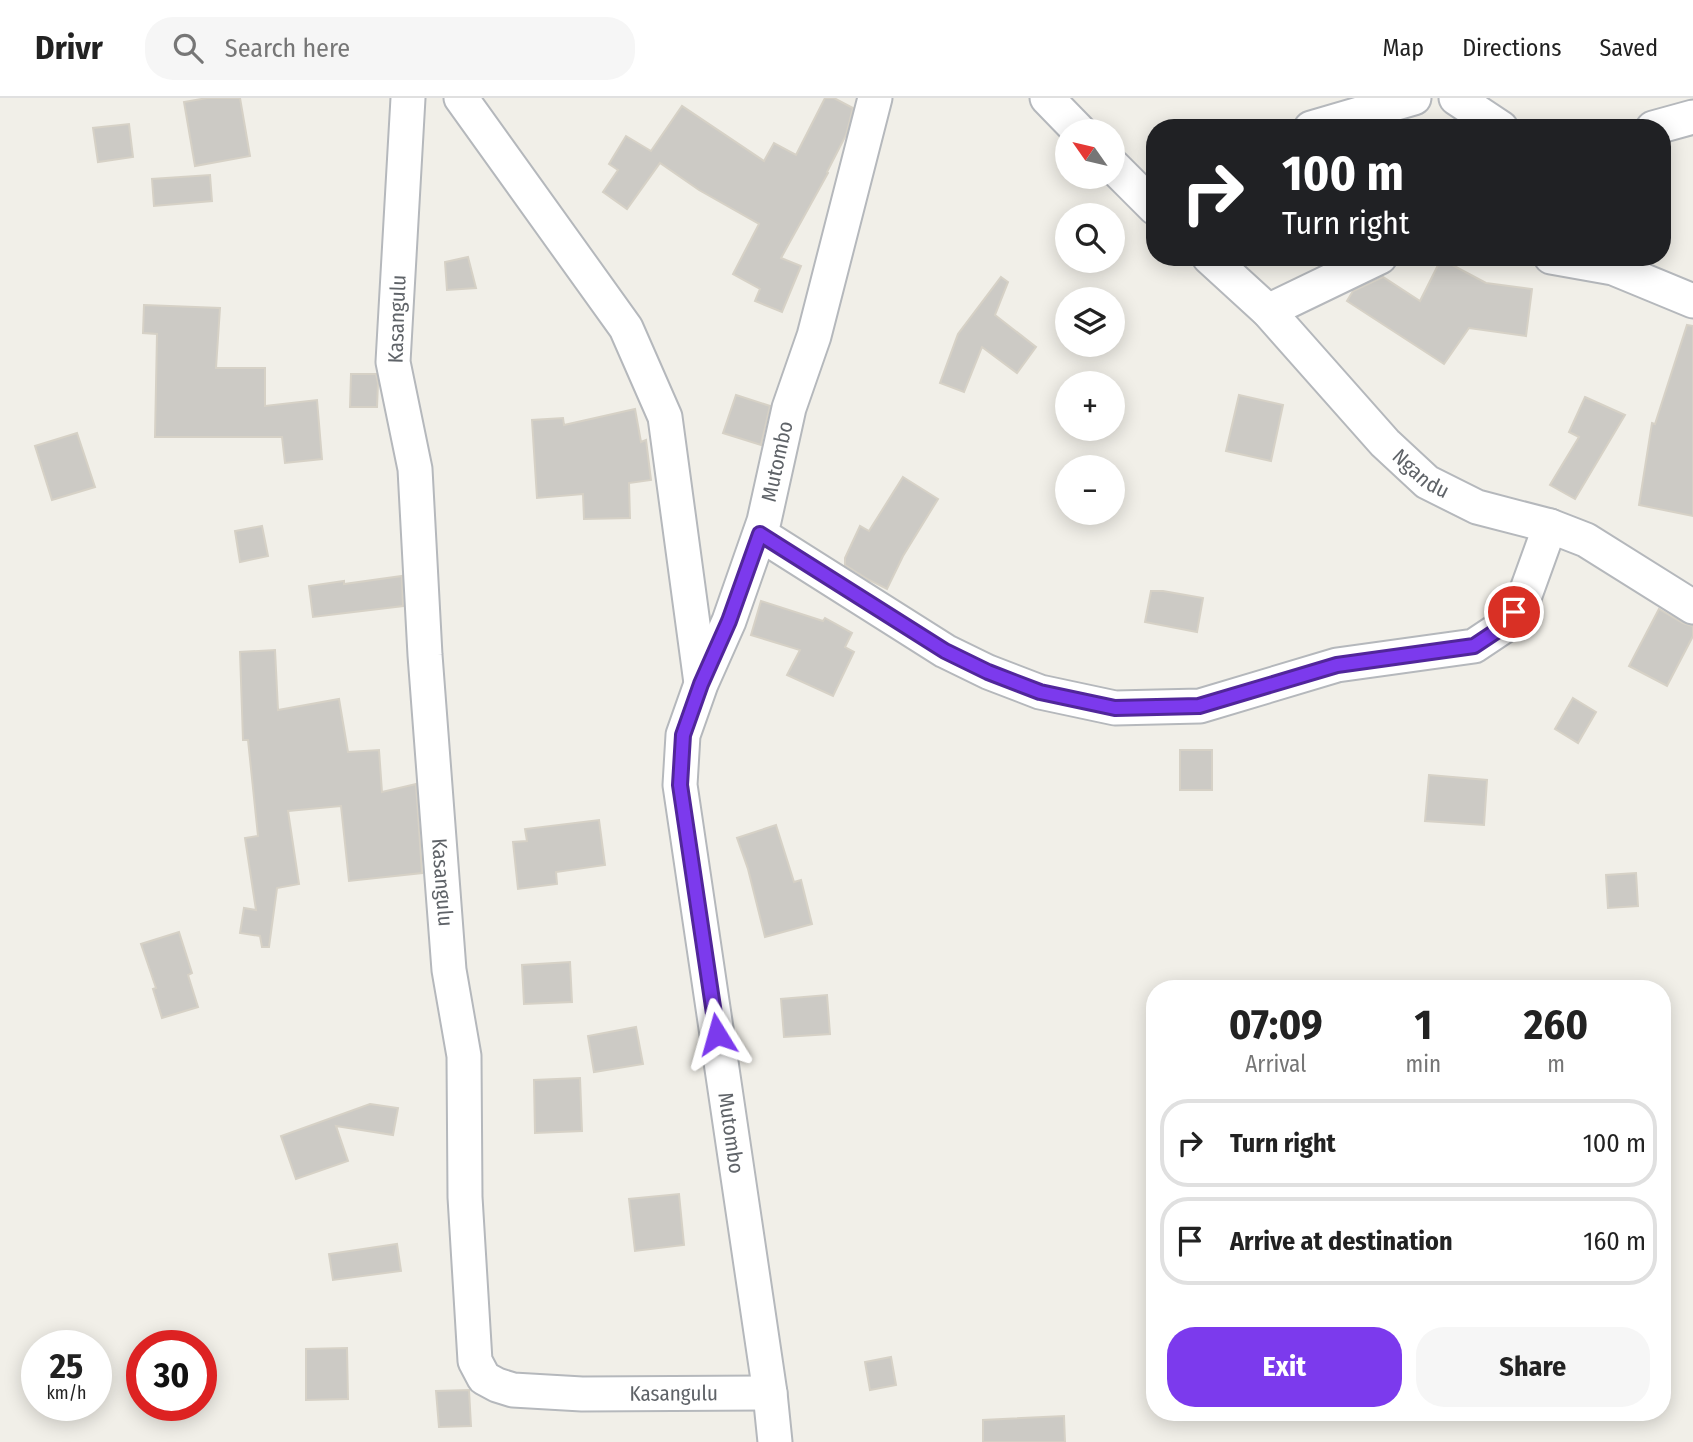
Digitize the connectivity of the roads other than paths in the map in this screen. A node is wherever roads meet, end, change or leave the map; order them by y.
1 (408, 98) edge
2 (461, 98) edge
3 (875, 98) edge
4 (1047, 98) edge
5 (1370, 98) edge
6 (1414, 98) edge
7 (1456, 98) edge
8 (1693, 117) edge
9 (1067, 119) edge
10 (1323, 119) edge
11 (1342, 119) edge
12 (1488, 119) edge
13 (1671, 123) edge
14 (1125, 176) edge
15 (1146, 194) edge
16 (1219, 266) edge
17 (1361, 266) edge
18 (1602, 266) edge
19 (1693, 301) edge
20 (1268, 311) junction
21 (1550, 526) junction
22 (760, 534) junction
23 (1693, 607) edge
24 (701, 684) junction
25 (770, 1393) junction
26 (775, 1442) edge

1 - 25 street, Kasangulu
2 - 24 street
3 - 22 street, Mutombo
4 - 9 street
5 - 10 street
6 - 11 street
7 - 12 street
8 - 13 street
14 - 15 street
16 - 20 street, Ngandu
17 - 20 street
18 - 19 street
20 - 21 street, Ngandu
21 - 22 street
21 - 23 street, Ngandu
22 - 24 street, Mutombo
24 - 25 street, Mutombo
25 - 26 street, Mutombo

